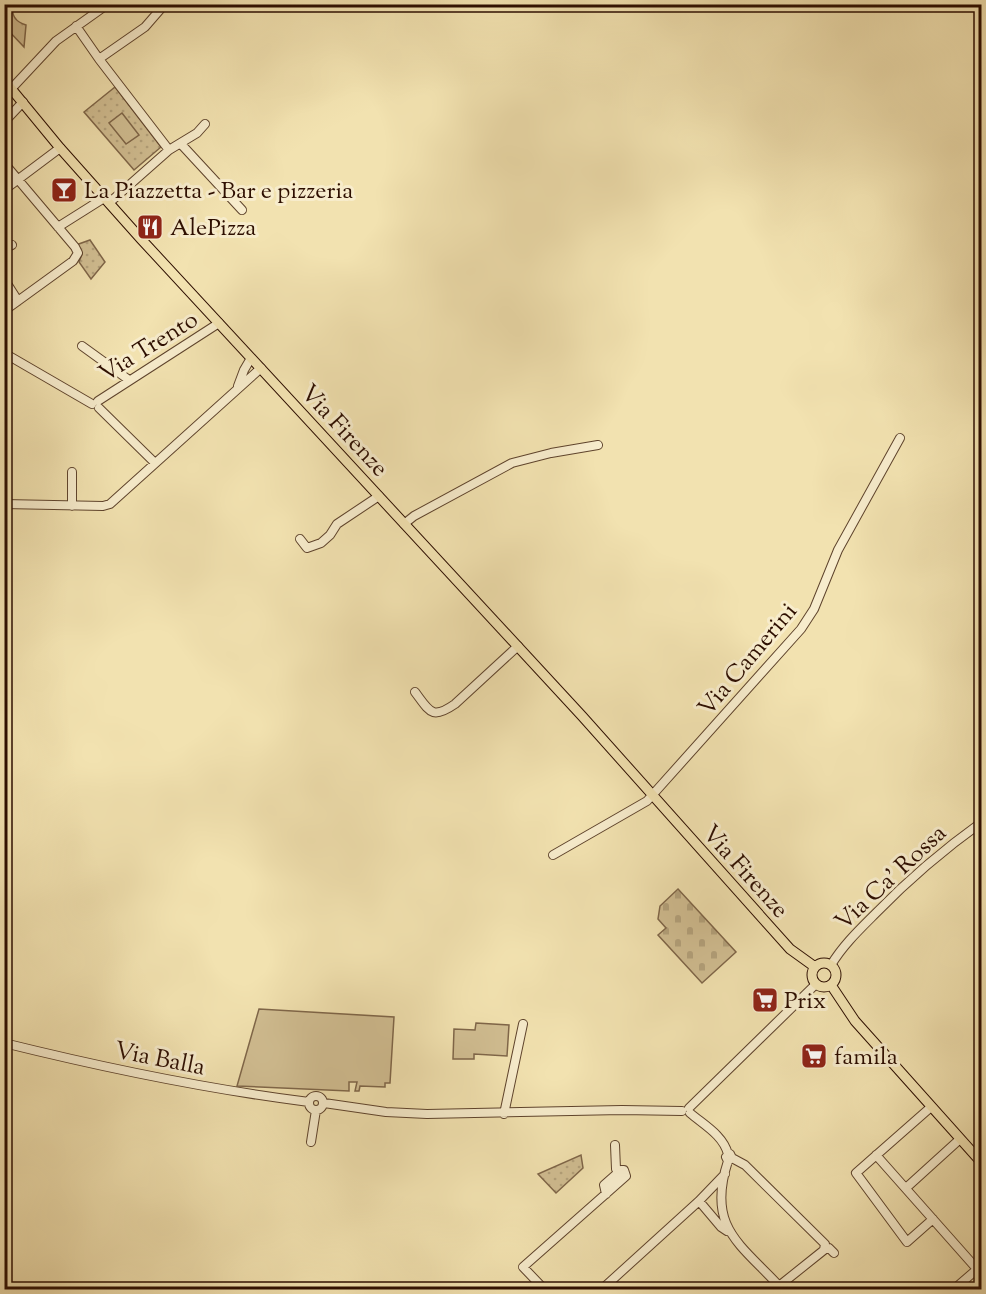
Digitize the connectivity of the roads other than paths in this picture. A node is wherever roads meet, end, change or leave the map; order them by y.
1 (108, 4) edge
2 (165, 4) edge
3 (76, 26) junction
4 (99, 59) junction
5 (4, 80) edge
6 (12, 88) junction
7 (23, 102) junction
8 (6, 120) dead end
9 (205, 124) dead end
10 (181, 144) junction
11 (60, 148) junction
12 (169, 150) junction
13 (4, 163) edge
14 (18, 179) junction
15 (4, 190) edge
16 (106, 200) junction
17 (242, 210) dead end
18 (58, 227) junction
19 (4, 279) edge
20 (18, 301) junction
21 (4, 311) edge
22 (219, 323) junction
23 (81, 346) dead end
24 (4, 353) edge
25 (251, 358) junction
26 (261, 368) junction
27 (129, 380) junction
28 (238, 386) junction
29 (96, 404) junction
30 (900, 438) dead end
31 (598, 445) dead end
32 (155, 463) junction
33 (72, 472) dead end
34 (379, 496) junction
35 (4, 504) edge
36 (72, 506) junction
37 (404, 524) junction
38 (300, 539) dead end
39 (518, 646) junction
40 (415, 692) dead end
41 (653, 795) junction
42 (981, 822) edge
43 (553, 855) dead end
44 (831, 965) junction
45 (815, 967) junction
46 (816, 984) junction
47 (831, 985) junction
48 (523, 1024) dead end
49 (4, 1043) edge
50 (309, 1102) junction
51 (324, 1103) junction
52 (931, 1107) junction
53 (315, 1110) junction
54 (687, 1111) junction
55 (504, 1114) junction
56 (960, 1139) junction
57 (311, 1142) dead end
58 (615, 1145) dead end
59 (876, 1155) junction
60 (730, 1158) junction
61 (981, 1163) edge
62 (725, 1174) junction
63 (906, 1188) junction
64 (710, 1191) junction
65 (723, 1192) junction
66 (699, 1201) junction
67 (706, 1209) junction
68 (721, 1214) junction
69 (933, 1219) junction
70 (728, 1232) junction
71 (825, 1248) junction
72 (834, 1253) dead end
73 (979, 1267) edge
74 (781, 1288) edge
75 (545, 1290) edge
76 (601, 1290) edge
77 (952, 1290) edge

1 - 3 street
2 - 4 street
3 - 4 street
3 - 6 street
4 - 12 street
5 - 6 main road, Via Firenze
6 - 7 main road, Via Firenze
7 - 8 street
7 - 11 main road, Via Firenze
9 - 10 street
10 - 12 street
10 - 17 street
11 - 14 street
11 - 16 main road, Via Firenze
12 - 16 street
13 - 14 street
14 - 15 street
14 - 18 street
16 - 18 street
16 - 22 main road, Via Firenze
18 - 20 street
19 - 20 street
20 - 21 street
22 - 25 main road, Via Firenze
22 - 27 street, Via Trento
23 - 27 street
24 - 29 street, Via Trento
25 - 26 main road, Via Firenze
25 - 28 street
26 - 28 street
26 - 34 main road, Via Firenze
27 - 29 street, Via Trento
28 - 32 street
29 - 32 street, Via Trento
30 - 41 street, Via Camerini
31 - 37 street
32 - 36 street
33 - 36 street
34 - 37 main road, Via Firenze
34 - 38 street
35 - 36 street
37 - 39 main road, Via Firenze
39 - 40 street
39 - 41 main road, Via Firenze
41 - 43 street
41 - 45 main road, Via Firenze
42 - 44 street, Via Ca' Rossa
44 - 45 main road
44 - 47 main road
45 - 46 main road
46 - 47 main road
46 - 54 street
47 - 52 main road
48 - 55 street
49 - 50 street, Via Balla
50 - 51 street
50 - 53 street
51 - 53 street
51 - 55 street
52 - 56 main road
52 - 59 street
53 - 57 street
54 - 55 street
54 - 60 street
56 - 61 main road
56 - 63 street
58 - 75 street
59 - 63 street
59 - 69 street
60 - 62 street
60 - 71 street
62 - 64 street
62 - 65 street
63 - 69 street
64 - 65 street
64 - 66 street
65 - 68 street
66 - 67 street
66 - 76 street
67 - 68 street
67 - 70 street
68 - 70 street
69 - 73 street
70 - 74 street
71 - 72 street
71 - 74 street
73 - 77 street

